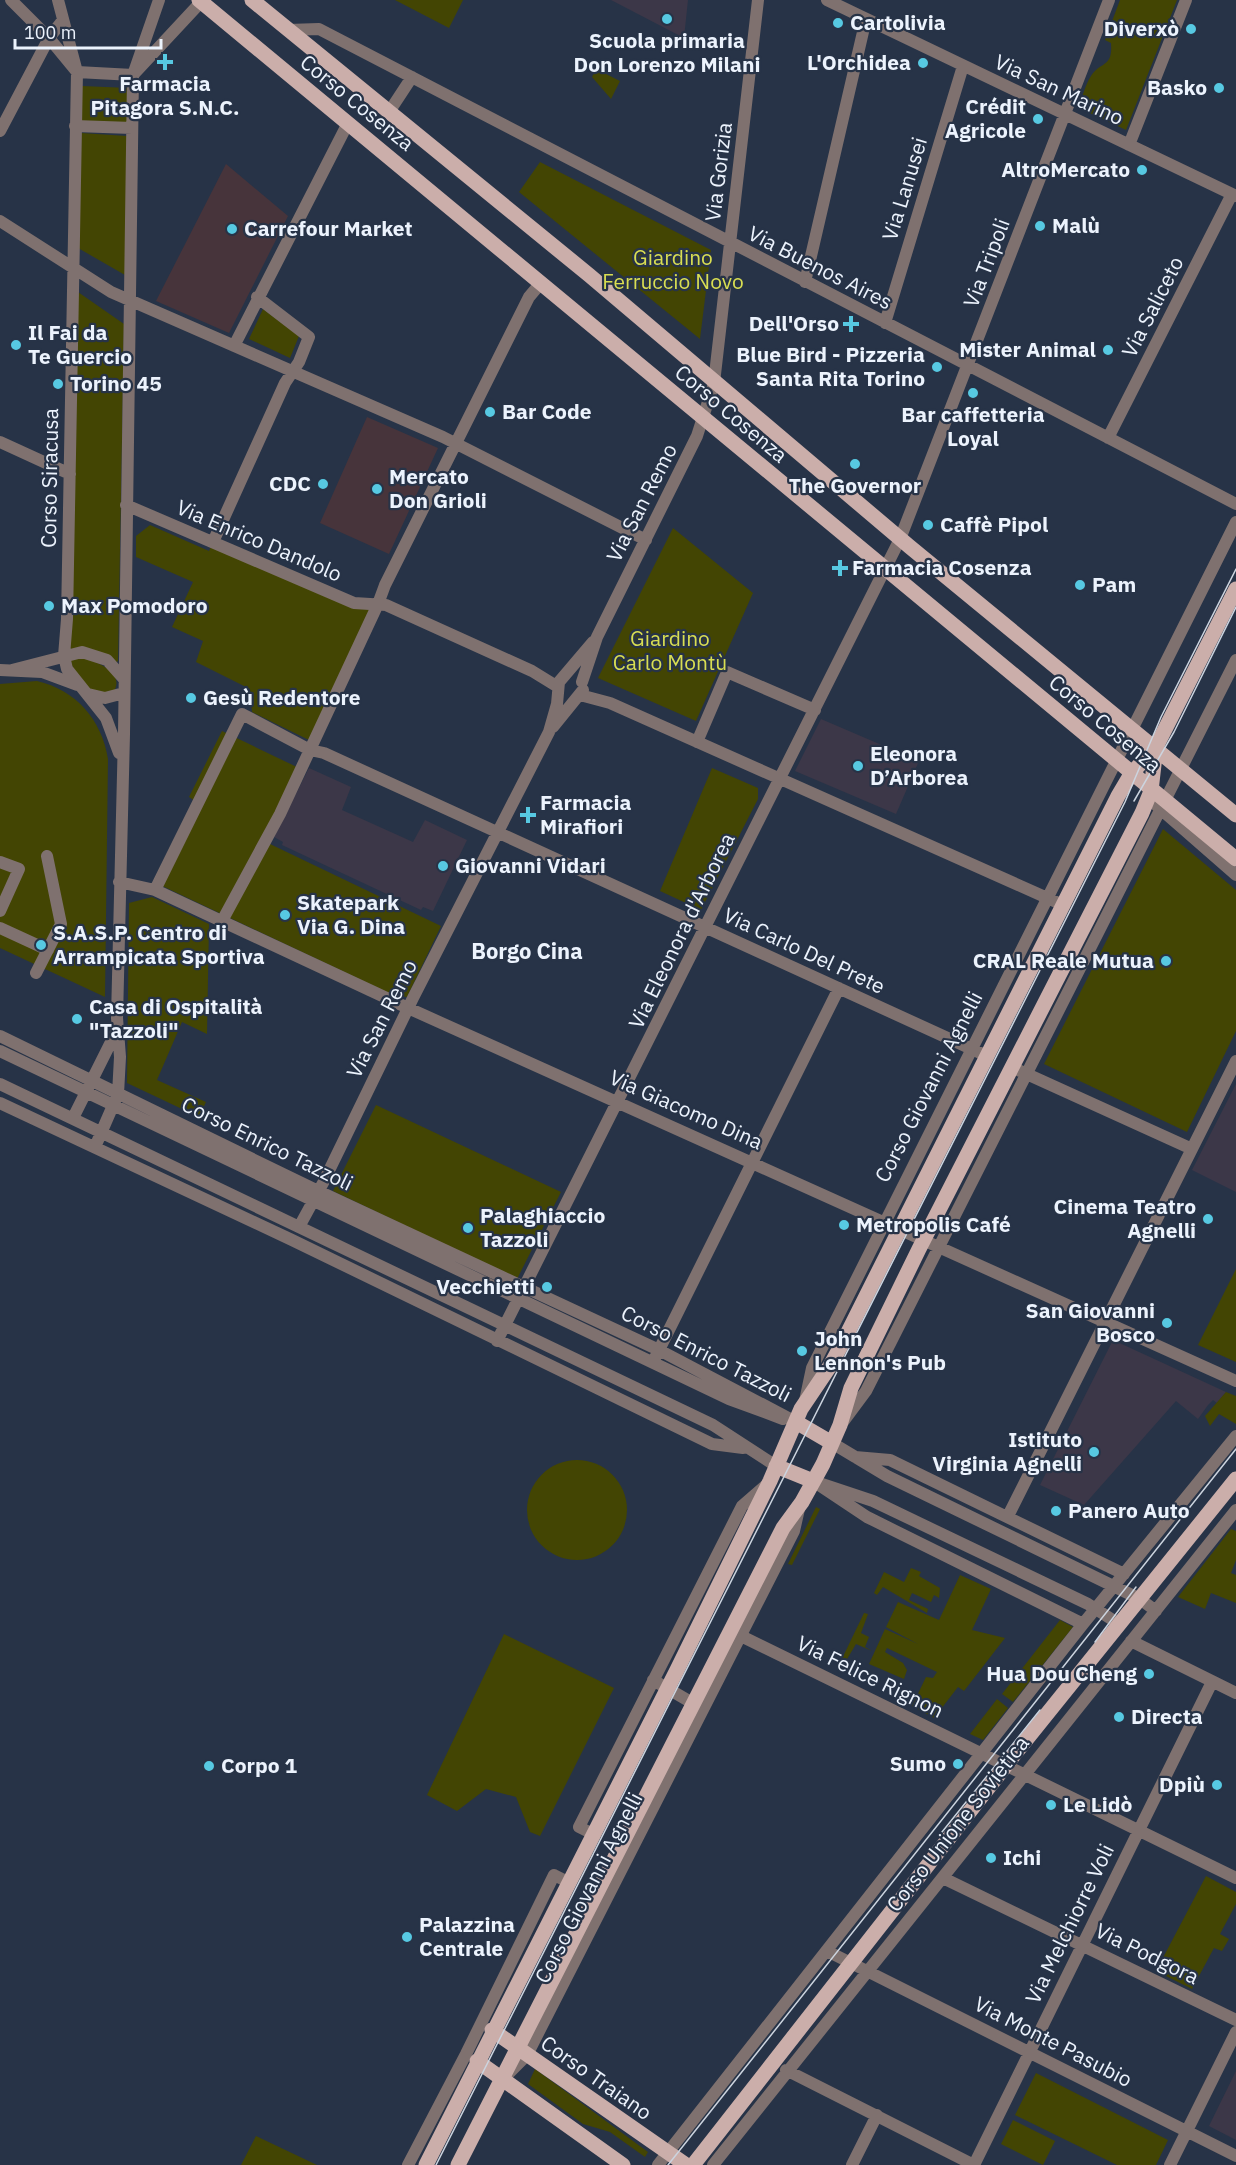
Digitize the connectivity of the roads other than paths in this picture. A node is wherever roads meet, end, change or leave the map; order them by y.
1 (11, 0) edge
2 (58, 0) edge
3 (159, 0) edge
4 (252, 0) edge
5 (758, 0) edge
6 (827, 0) edge
7 (1109, 0) edge
8 (1186, 0) edge
9 (200, 1) edge
10 (866, 19) junction
11 (63, 20) junction
12 (288, 30) junction
13 (49, 38) junction
14 (963, 66) junction
15 (77, 72) junction
16 (133, 75) junction
17 (412, 77) junction
18 (388, 112) junction
19 (1065, 115) junction
20 (348, 123) junction
21 (75, 126) junction
22 (132, 128) junction
23 (0, 131) edge
24 (1129, 145) junction
25 (1234, 195) edge
26 (0, 221) edge
27 (730, 243) junction
28 (72, 267) junction
29 (805, 282) junction
30 (540, 284) junction
31 (258, 297) junction
32 (129, 300) junction
33 (885, 323) junction
34 (234, 346) junction
35 (968, 366) junction
36 (292, 371) junction
37 (714, 384) junction
38 (704, 420) junction
39 (1108, 438) junction
40 (0, 442) edge
41 (454, 444) junction
42 (70, 474) junction
43 (1236, 504) edge
44 (126, 505) junction
45 (1236, 522) edge
46 (900, 539) junction
47 (646, 540) junction
48 (213, 542) junction
49 (886, 569) junction
50 (1236, 589) edge
51 (378, 604) junction
52 (597, 637) junction
53 (64, 656) junction
54 (1236, 660) edge
55 (6, 670) edge
56 (124, 679) junction
57 (561, 683) junction
58 (83, 690) junction
59 (581, 690) junction
60 (124, 693) junction
61 (815, 710) junction
62 (1132, 728) junction
63 (549, 732) junction
64 (698, 742) junction
65 (1156, 747) junction
66 (310, 750) junction
67 (122, 763) junction
68 (1123, 767) junction
69 (1181, 768) junction
70 (780, 778) junction
71 (1213, 795) junction
72 (1157, 799) junction
73 (1236, 804) edge
74 (1236, 814) edge
75 (498, 832) junction
76 (47, 856) dead end
77 (1236, 859) edge
78 (0, 862) edge
79 (1236, 875) edge
80 (119, 882) junction
81 (155, 890) junction
82 (1047, 898) junction
83 (1063, 905) junction
84 (0, 911) edge
85 (222, 921) junction
86 (1094, 924) junction
87 (706, 927) junction
88 (0, 928) edge
89 (48, 950) junction
90 (36, 973) dead end
91 (838, 988) junction
92 (408, 1008) junction
93 (117, 1031) junction
94 (0, 1036) edge
95 (971, 1049) junction
96 (0, 1051) edge
97 (987, 1056) junction
98 (1236, 1062) edge
99 (1019, 1070) junction
100 (0, 1084) edge
101 (88, 1087) junction
102 (116, 1099) junction
103 (619, 1101) junction
104 (0, 1103) edge
105 (73, 1118) junction
106 (102, 1132) junction
107 (95, 1147) junction
108 (1192, 1149) junction
109 (752, 1162) junction
110 (315, 1195) junction
111 (885, 1221) junction
112 (299, 1227) junction
113 (900, 1228) junction
114 (924, 1239) junction
115 (939, 1246) junction
116 (521, 1293) junction
117 (1106, 1321) junction
118 (505, 1326) junction
119 (497, 1341) junction
120 (658, 1350) junction
121 (653, 1362) junction
122 (1236, 1380) edge
123 (805, 1403) junction
124 (796, 1422) junction
125 (840, 1425) junction
126 (1236, 1436) edge
127 (832, 1443) junction
128 (747, 1448) junction
129 (855, 1457) junction
130 (776, 1466) junction
131 (1236, 1479) edge
132 (813, 1481) junction
133 (768, 1483) junction
134 (800, 1504) junction
135 (1236, 1510) edge
136 (1008, 1516) junction
137 (1124, 1574) junction
138 (1113, 1588) junction
139 (1140, 1599) junction
140 (1096, 1609) junction
141 (1155, 1611) junction
142 (1083, 1624) junction
143 (1119, 1624) junction
144 (741, 1636) junction
145 (1131, 1641) junction
146 (652, 1680) junction
147 (1212, 1682) junction
148 (667, 1688) junction
149 (1236, 1693) edge
150 (698, 1707) junction
151 (981, 1753) junction
152 (1007, 1765) junction
153 (1024, 1774) junction
154 (1138, 1830) junction
155 (593, 1834) junction
156 (943, 1878) junction
157 (1236, 1878) edge
158 (568, 1882) junction
159 (1081, 1944) junction
160 (827, 1951) junction
161 (851, 1963) junction
162 (868, 1971) junction
163 (1236, 2020) edge
164 (487, 2027) junction
165 (1236, 2032) edge
166 (522, 2051) junction
167 (1029, 2051) junction
168 (472, 2058) junction
169 (786, 2070) junction
170 (502, 2079) junction
171 (878, 2115) junction
172 (1187, 2131) junction
173 (1236, 2156) edge
174 (662, 2159) edge
175 (408, 2165) edge
176 (426, 2165) edge
177 (458, 2165) edge
178 (623, 2165) edge
179 (686, 2165) edge
180 (693, 2165) edge
181 (714, 2165) edge
182 (852, 2165) edge
183 (974, 2165) edge
184 (1170, 2165) edge

1 - 13 street
2 - 11 street, Corso Siracusa
3 - 16 street, Corso Siracusa
4 - 12 main road, Corso Cosenza
5 - 27 street, Via Gorizia
6 - 10 street, Via San Marino
7 - 19 street, Via Tripoli
8 - 24 street
9 - 16 street
9 - 20 main road, Corso Cosenza
10 - 14 street, Via San Marino
10 - 29 street
11 - 13 street
11 - 15 street, Corso Siracusa
12 - 17 street, Via Buenos Aires
12 - 18 main road, Corso Cosenza
13 - 15 street
13 - 23 street
14 - 19 street, Via San Marino
14 - 33 street, Via Lanusei
15 - 16 street
15 - 21 street, Corso Siracusa
16 - 22 street, Corso Siracusa
17 - 18 street, Corso Cosenza
17 - 27 street, Via Buenos Aires
18 - 37 main road, Corso Cosenza
19 - 24 street, Via San Marino
19 - 35 street, Via Tripoli
20 - 30 main road, Corso Cosenza
20 - 31 street
21 - 22 street
21 - 28 street, Corso Siracusa
22 - 32 street, Corso Siracusa
24 - 25 street, Via San Marino
25 - 39 street, Via Saliceto
26 - 28 street
27 - 29 street, Via Buenos Aires
27 - 37 street, Via Gorizia
28 - 32 street
28 - 42 street, Corso Siracusa
29 - 33 street, Via Buenos Aires
30 - 38 main road, Corso Cosenza
30 - 41 street
31 - 34 street
31 - 36 street
32 - 34 street
32 - 44 street, Corso Siracusa
33 - 35 street, Via Buenos Aires
34 - 36 street
35 - 39 street, Via Buenos Aires
35 - 46 street, Via Tripoli
36 - 41 street
36 - 48 street
37 - 38 street, Via San Remo
37 - 46 main road, Corso Cosenza
38 - 47 street, Via San Remo
38 - 49 main road, Corso Cosenza
39 - 43 street, Via Buenos Aires
40 - 42 street
41 - 47 street
41 - 51 street
42 - 53 street, Corso Siracusa
44 - 48 street, Via Enrico Dandolo
44 - 56 street, Corso Siracusa
45 - 62 street, Corso Giovanni Agnelli
46 - 49 street, Via Eleonora d'Arborea
46 - 62 main road, Corso Cosenza
47 - 52 street, Via San Remo
48 - 51 street, Via Enrico Dandolo
49 - 61 street, Via Eleonora d'Arborea
49 - 68 main road, Corso Cosenza
50 - 65 main road, Corso Giovanni Agnelli
51 - 57 street, Via Enrico Dandolo
51 - 66 street
52 - 57 street, Via San Remo
52 - 59 street, Via San Remo
53 - 55 street
53 - 56 street
53 - 58 street, Corso Siracusa
54 - 69 street, Corso Giovanni Agnelli
55 - 58 street
56 - 60 street, Corso Siracusa
57 - 59 street
57 - 59 street
57 - 63 street, Via San Remo
58 - 60 street
58 - 67 street, Corso Siracusa
59 - 63 street, Via San Remo
59 - 64 street
60 - 67 street, Corso Siracusa
61 - 64 street
61 - 70 street, Via Eleonora d'Arborea
62 - 65 main road, Corso Cosenza
62 - 68 street, Corso Giovanni Agnelli
63 - 75 street, Via San Remo
64 - 70 street
65 - 68 main road, Corso Giovanni Agnelli
65 - 69 main road, Corso Cosenza
65 - 72 main road, Corso Giovanni Agnelli
66 - 75 street, Via Carlo Del Prete
66 - 81 street, Via Carlo Del Prete
66 - 85 street
67 - 80 street, Corso Siracusa
68 - 72 main road, Corso Cosenza
68 - 82 street, Corso Giovanni Agnelli
68 - 83 main road, Corso Giovanni Agnelli
69 - 71 main road, Corso Cosenza
69 - 72 street, Corso Giovanni Agnelli
70 - 82 street
70 - 87 street, Via Eleonora d'Arborea
71 - 73 street, Corso Cosenza
71 - 74 main road, Corso Cosenza
72 - 77 main road, Corso Cosenza
72 - 79 street, Corso Cosenza
72 - 86 street, Corso Giovanni Agnelli
72 - 86 main road, Corso Giovanni Agnelli
75 - 87 street, Via Carlo Del Prete
75 - 92 street, Via San Remo
76 - 89 street
78 - 84 street
80 - 81 street, Via Giacomo Dina
80 - 93 street, Corso Siracusa
81 - 85 street, Via Giacomo Dina
82 - 83 street
82 - 95 street, Corso Giovanni Agnelli
83 - 97 main road, Corso Giovanni Agnelli
85 - 92 street, Via Giacomo Dina
86 - 99 main road, Corso Giovanni Agnelli
87 - 91 street, Via Carlo Del Prete
87 - 103 street, Via Eleonora d'Arborea
88 - 89 street
89 - 90 street
91 - 95 street, Via Carlo Del Prete
91 - 109 street
92 - 103 street, Via Giacomo Dina
92 - 110 street, Via San Remo
93 - 101 street, Corso Siracusa
93 - 102 street, Corso Siracusa
94 - 101 street, Corso Enrico Tazzoli
95 - 97 street, Via Carlo Del Prete
95 - 111 street, Corso Giovanni Agnelli
96 - 101 street, Corso Enrico Tazzoli
97 - 113 main road, Corso Giovanni Agnelli
98 - 108 street
99 - 108 street
99 - 114 main road, Corso Giovanni Agnelli
99 - 115 street, Corso Giovanni Agnelli
100 - 105 street
101 - 102 street, Corso Enrico Tazzoli
101 - 105 street, Corso Siracusa
102 - 106 street, Corso Siracusa
102 - 110 street, Corso Enrico Tazzoli
103 - 109 street, Via Giacomo Dina
103 - 116 street, Via Eleonora d'Arborea
104 - 107 street
105 - 106 street
106 - 107 street, Corso Siracusa
106 - 112 street
107 - 119 street
108 - 117 street
109 - 111 street, Via Giacomo Dina
109 - 120 street
110 - 112 street, Via San Remo
110 - 116 street, Corso Enrico Tazzoli
111 - 113 street, Via Giacomo Dina
111 - 123 street, Corso Giovanni Agnelli
112 - 118 street
113 - 114 street, Via Giacomo Dina
113 - 123 main road, Corso Giovanni Agnelli
114 - 115 street, Via Giacomo Dina
114 - 125 main road, Corso Giovanni Agnelli
115 - 117 street, Via Giacomo Dina
115 - 125 street, Corso Giovanni Agnelli
116 - 118 street, Via Eleonora d'Arborea
116 - 120 street, Corso Enrico Tazzoli
116 - 121 street, Corso Enrico Tazzoli
117 - 122 street, Via Giacomo Dina
117 - 136 street
118 - 119 street, Via Eleonora d'Arborea
118 - 128 street
119 - 128 street
120 - 121 street
120 - 124 street, Corso Enrico Tazzoli
121 - 124 street, Corso Enrico Tazzoli
123 - 124 main road, Corso Giovanni Agnelli
124 - 127 main road
124 - 130 main road, Corso Giovanni Agnelli
125 - 127 main road, Corso Giovanni Agnelli
126 - 137 street, Corso Unione Sovietica
127 - 129 street
127 - 132 main road, Corso Giovanni Agnelli
128 - 130 street
129 - 136 street
129 - 138 street
130 - 132 main road
130 - 133 main road, Corso Giovanni Agnelli
131 - 139 main road, Corso Unione Sovietica
132 - 134 main road, Corso Giovanni Agnelli
132 - 140 street
132 - 142 street
133 - 146 street, Corso Giovanni Agnelli
133 - 148 main road, Corso Giovanni Agnelli
134 - 144 street, Corso Giovanni Agnelli
134 - 150 main road, Corso Giovanni Agnelli
135 - 141 street, Corso Unione Sovietica
136 - 137 street
137 - 138 street, Corso Unione Sovietica
138 - 139 street
138 - 140 street, Corso Unione Sovietica
139 - 141 street
139 - 143 main road, Corso Unione Sovietica
140 - 142 street, Corso Unione Sovietica
140 - 143 street
141 - 145 street, Corso Unione Sovietica
142 - 151 street, Corso Unione Sovietica
143 - 152 main road, Corso Unione Sovietica
144 - 150 street, Corso Giovanni Agnelli
144 - 151 street, Via Felice Rignon
145 - 147 street
145 - 153 street, Corso Unione Sovietica
146 - 148 street
146 - 155 street, Corso Giovanni Agnelli
147 - 149 street
147 - 154 street, Via Melchiorre Voli
148 - 150 street
148 - 155 main road, Corso Giovanni Agnelli
150 - 166 main road, Corso Giovanni Agnelli
151 - 152 street, Corso Unione Sovietica
151 - 160 street, Corso Unione Sovietica
152 - 153 street
152 - 161 main road, Corso Unione Sovietica
153 - 154 street
153 - 156 street, Corso Unione Sovietica
154 - 157 street
154 - 159 street, Via Melchiorre Voli
155 - 158 main road, Corso Giovanni Agnelli
156 - 159 street, Via Podgora
156 - 162 street, Corso Unione Sovietica
158 - 164 main road, Corso Giovanni Agnelli
158 - 164 street, Corso Giovanni Agnelli
159 - 163 street, Via Podgora
159 - 167 street, Via Melchiorre Voli
160 - 161 street
160 - 174 street, Corso Unione Sovietica
161 - 162 street, Via Monte Pasubio
161 - 180 main road, Corso Unione Sovietica
162 - 167 street, Via Monte Pasubio
162 - 169 street, Corso Unione Sovietica
164 - 166 main road, Corso Traiano
164 - 168 main road, Corso Giovanni Agnelli
165 - 172 street
166 - 170 main road, Corso Giovanni Agnelli
166 - 174 main road, Corso Traiano
167 - 172 street, Via Monte Pasubio
167 - 183 street, Via Melchiorre Voli
168 - 170 main road
168 - 175 street, Corso Giovanni Agnelli
168 - 176 main road, Corso Giovanni Agnelli
169 - 171 street
169 - 181 street, Corso Unione Sovietica
170 - 177 main road, Corso Giovanni Agnelli
170 - 178 main road
171 - 182 street
171 - 183 street
172 - 173 street, Via Monte Pasubio
172 - 184 street
174 - 179 main road, Corso Traiano

